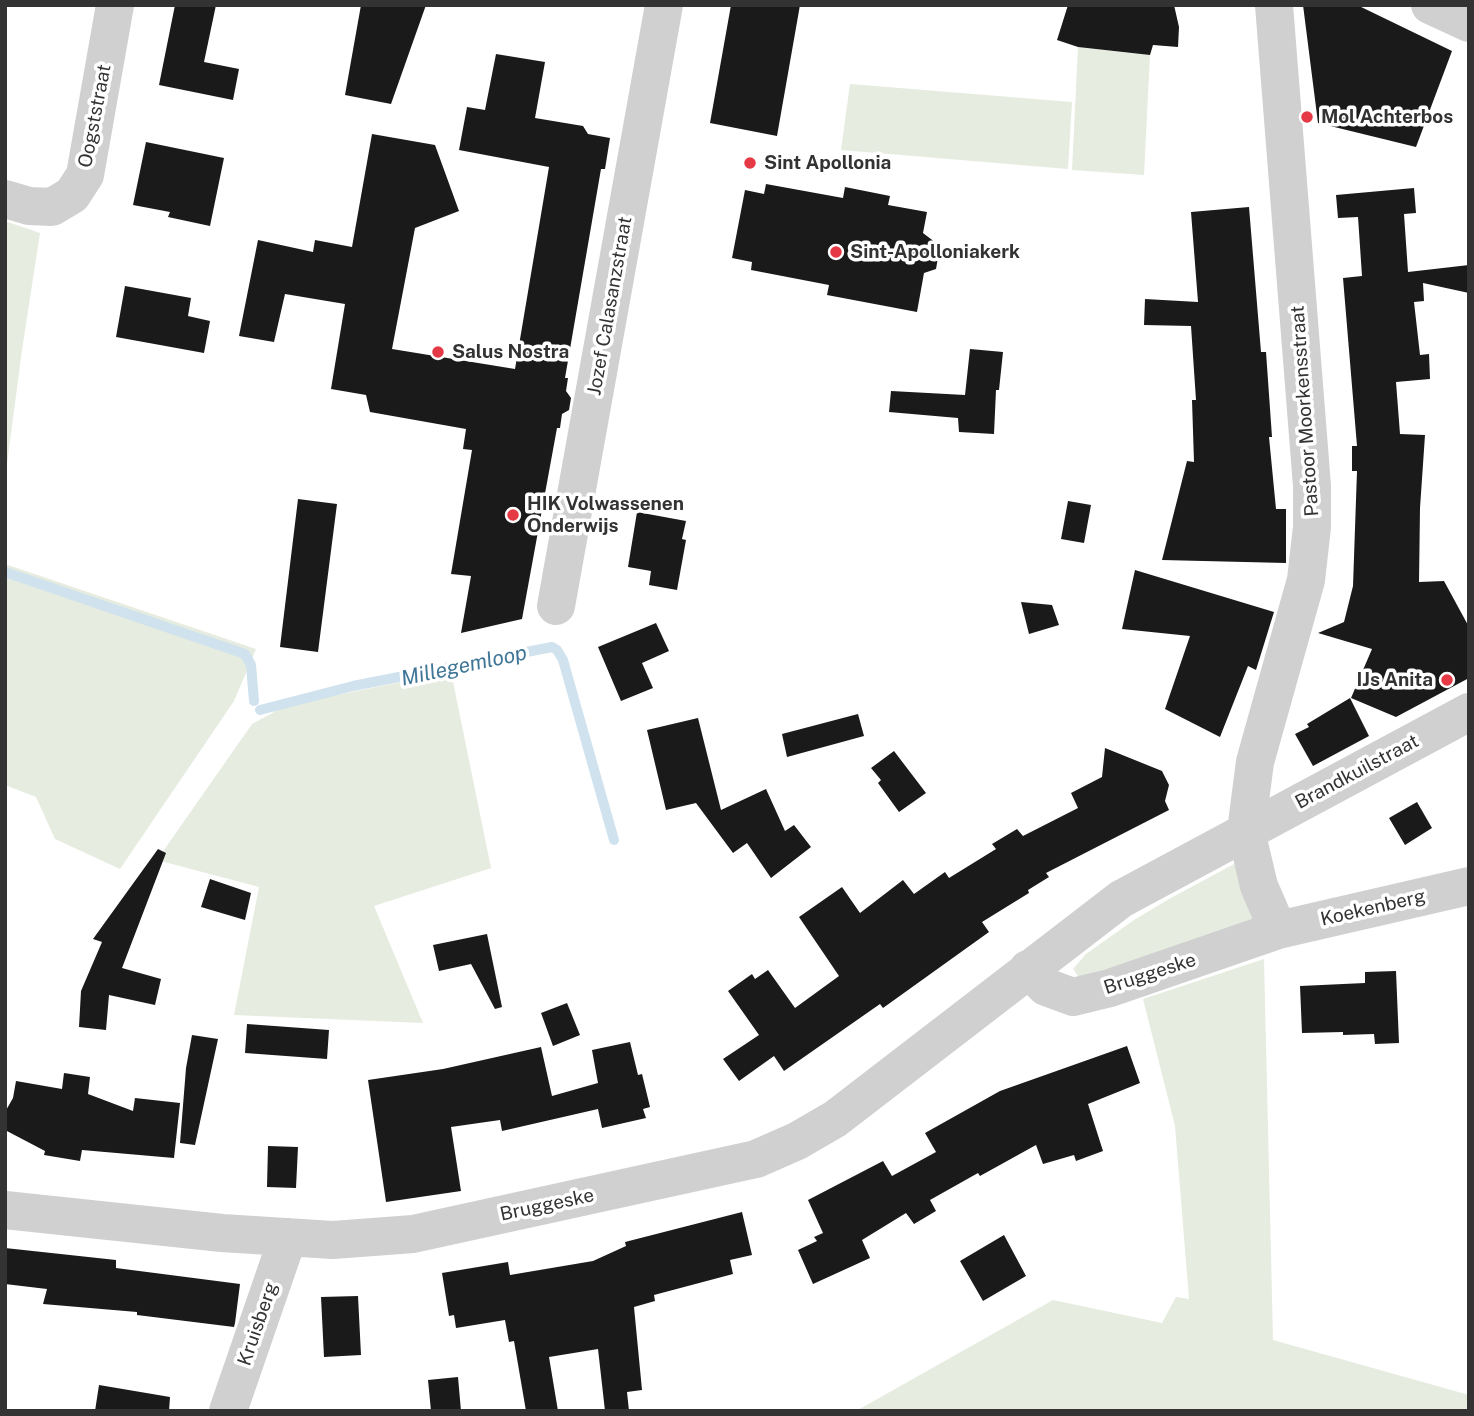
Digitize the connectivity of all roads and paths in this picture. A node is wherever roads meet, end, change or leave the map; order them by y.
1 (115, 5) edge
2 (664, 5) edge
3 (1274, 5) edge
4 (1430, 5) edge
5 (1469, 23) edge
6 (5, 199) edge
7 (556, 606) dead end
8 (1469, 712) edge
9 (1246, 831) junction
10 (1469, 886) edge
11 (1278, 930) junction
12 (1028, 969) junction
13 (5, 1210) edge
14 (288, 1237) junction
15 (228, 1411) edge

1 - 6 street, Oogststraat
2 - 7 street, Jozef Calasanzstraat
3 - 9 street, Pastoor Moorkensstraat
4 - 5 street
8 - 9 street, Brandkuilstraat
9 - 11 street, Pastoor Moorkensstraat
9 - 12 street, Bruggeske
10 - 11 street, Koekenberg
11 - 12 street, Bruggeske
12 - 14 street, Bruggeske
13 - 14 street, Bruggeske
14 - 15 street, Kruisberg

